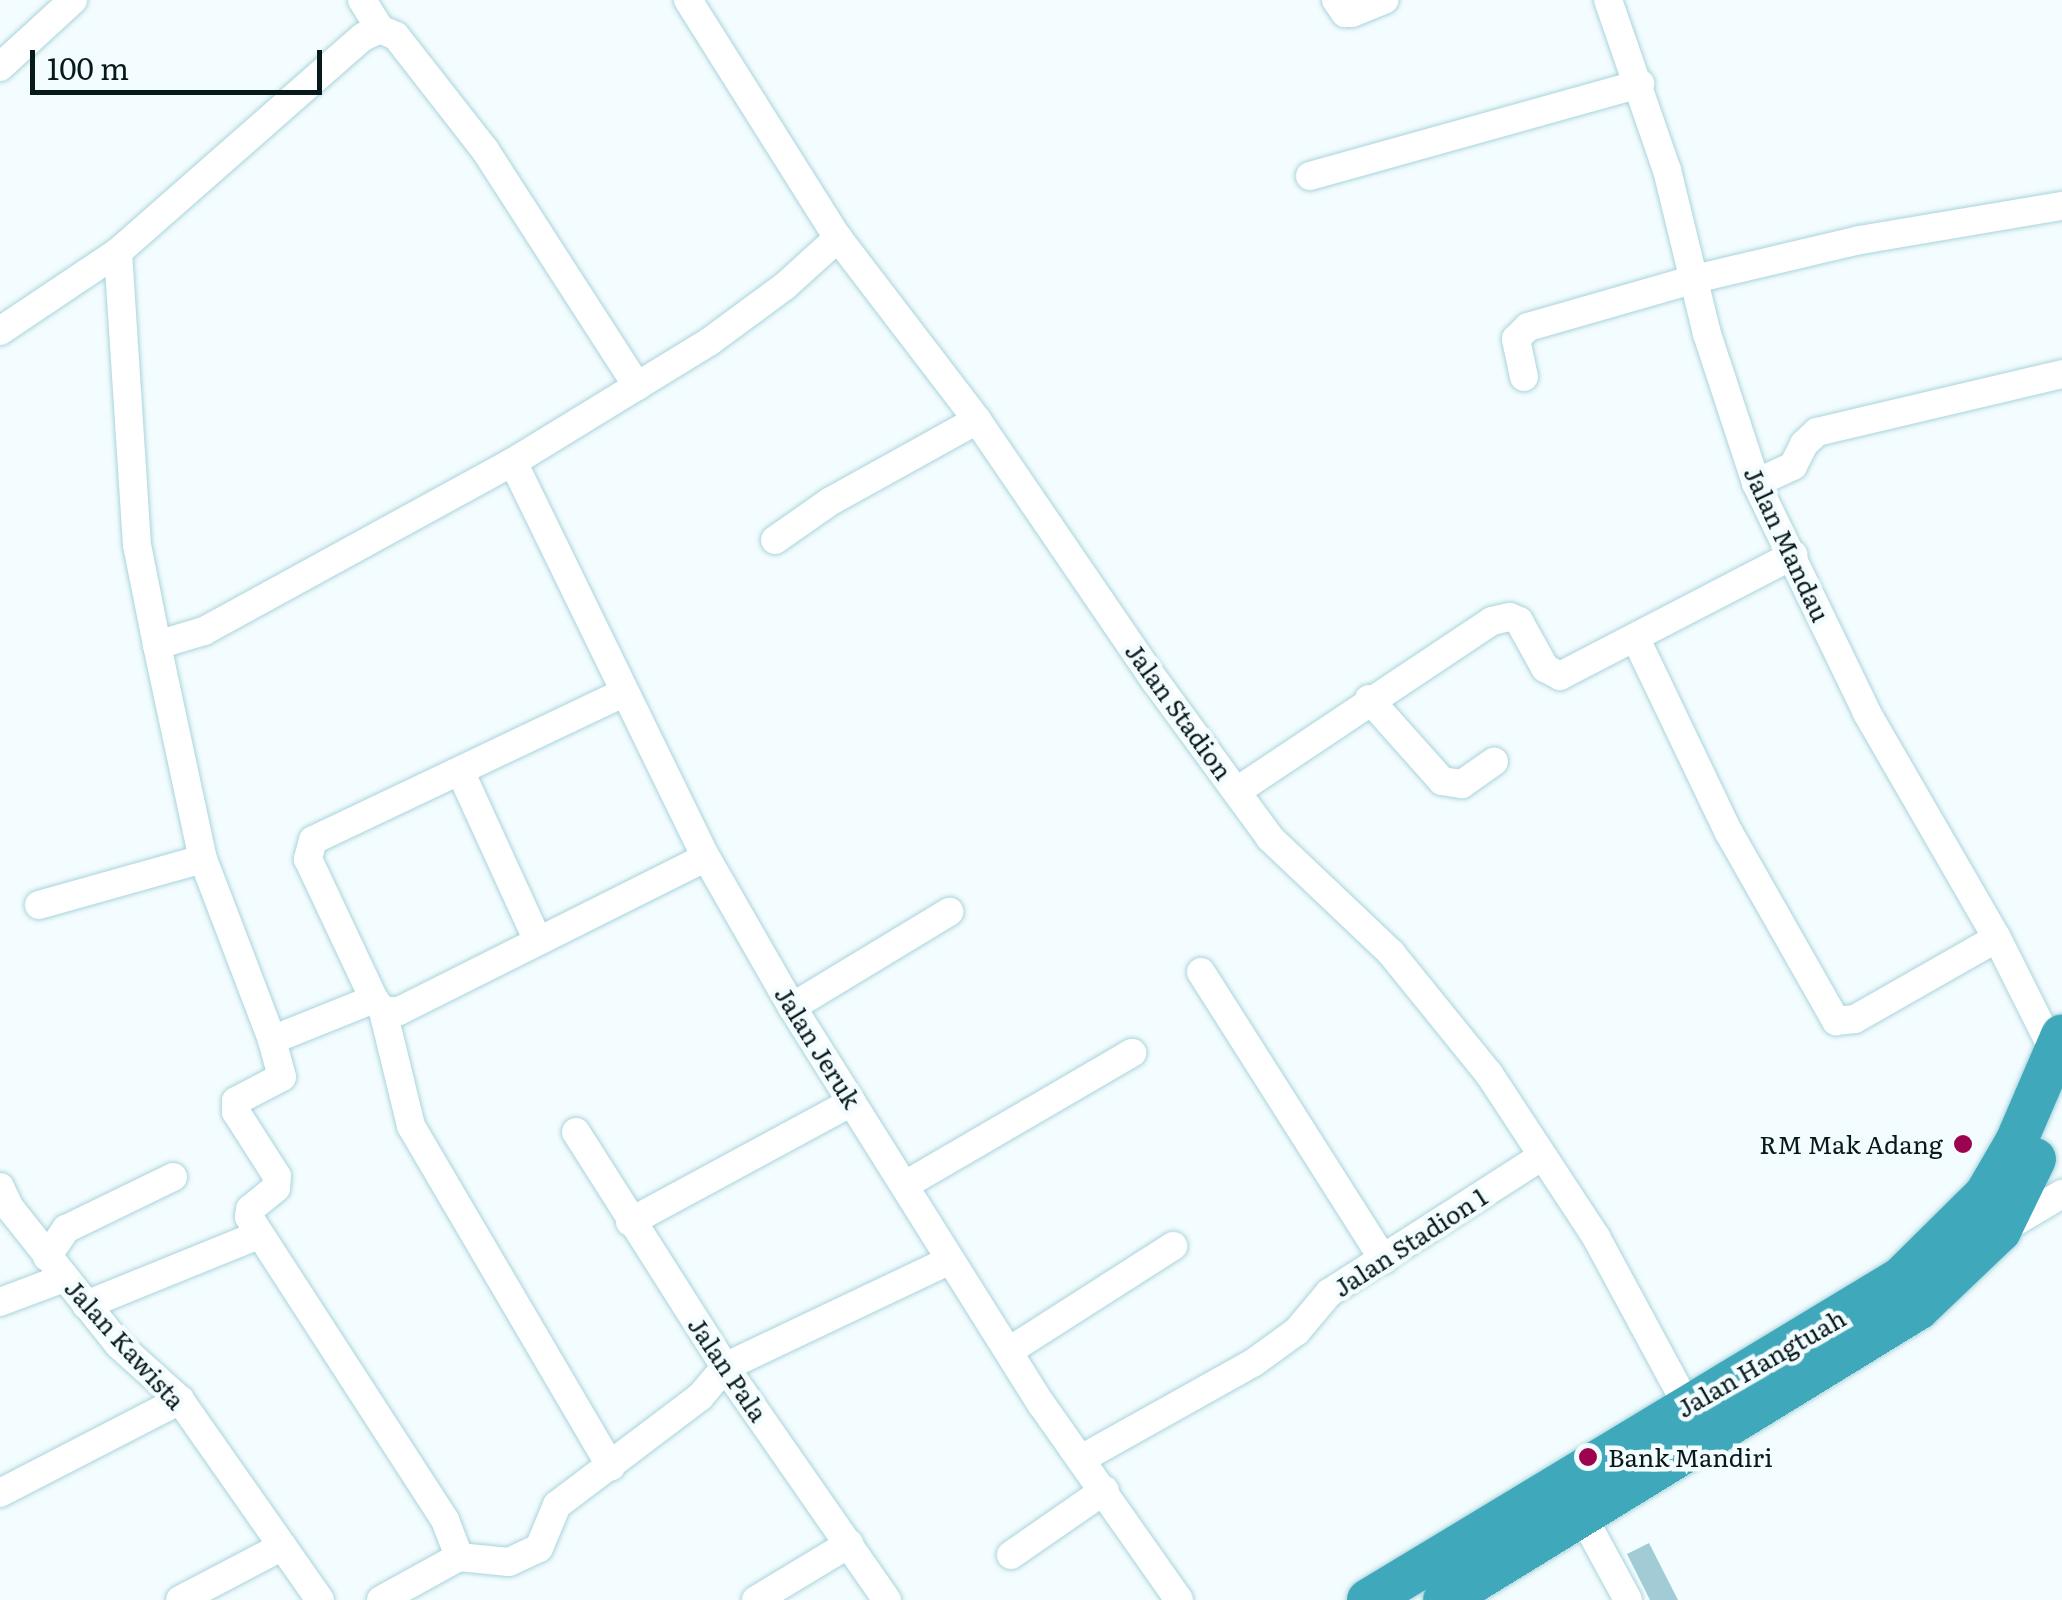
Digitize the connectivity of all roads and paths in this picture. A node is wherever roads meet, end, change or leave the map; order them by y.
1 (73, 0) edge
2 (362, 0) edge
3 (688, 0) edge
4 (1336, 0) edge
5 (1384, 0) edge
6 (1608, 0) edge
7 (380, 29) junction
8 (0, 68) edge
9 (1640, 84) junction
10 (1310, 176) dead end
11 (2062, 206) edge
12 (838, 238) junction
13 (118, 252) junction
14 (1695, 279) junction
15 (0, 330) edge
16 (2062, 374) edge
17 (1524, 377) dead end
18 (636, 386) junction
19 (977, 420) junction
20 (513, 462) junction
21 (1756, 483) junction
22 (775, 540) dead end
23 (1793, 555) junction
24 (1636, 640) junction
25 (157, 645) junction
26 (623, 693) junction
27 (1369, 699) junction
28 (1494, 762) dead end
29 (461, 774) junction
30 (1237, 791) junction
31 (706, 857) junction
32 (203, 858) junction
33 (40, 905) dead end
34 (949, 912) dead end
35 (1997, 938) junction
36 (538, 941) junction
37 (1201, 972) dead end
38 (379, 1005) junction
39 (792, 1006) junction
40 (272, 1040) junction
41 (2058, 1043) edge
42 (1132, 1054) dead end
43 (2062, 1099) edge
44 (852, 1102) junction
45 (576, 1132) dead end
46 (1541, 1157) junction
47 (173, 1176) dead end
48 (906, 1185) junction
49 (0, 1186) edge
50 (2062, 1194) edge
51 (630, 1222) junction
52 (2000, 1232) junction
53 (258, 1235) junction
54 (1173, 1246) dead end
55 (950, 1260) junction
56 (1384, 1260) junction
57 (56, 1267) junction
58 (0, 1302) edge
59 (86, 1305) junction
60 (1009, 1350) junction
61 (726, 1367) junction
62 (180, 1400) junction
63 (1687, 1405) junction
64 (1081, 1458) junction
65 (611, 1467) junction
66 (1105, 1490) junction
67 (0, 1493) edge
68 (1583, 1517) junction
69 (849, 1544) junction
70 (283, 1546) junction
71 (1011, 1555) dead end
72 (459, 1557) junction
73 (180, 1600) edge
74 (320, 1600) edge
75 (381, 1600) edge
76 (756, 1600) edge
77 (887, 1600) edge
78 (1179, 1600) edge
79 (1368, 1600) edge
80 (1444, 1600) edge
81 (1628, 1600) edge

1 - 8 street
2 - 7 street
3 - 12 street, Jalan Stadion
4 - 5 street
6 - 9 street, Jalan Mandau
7 - 13 street
7 - 18 street
9 - 10 street
9 - 14 street, Jalan Mandau
11 - 14 street
12 - 18 street
12 - 19 street, Jalan Stadion
13 - 15 street
13 - 25 street
14 - 17 street
14 - 21 street, Jalan Mandau
16 - 21 street
18 - 20 street
19 - 22 street
19 - 30 street, Jalan Stadion
20 - 25 street
20 - 26 street, Jalan Jeruk
21 - 23 street, Jalan Mandau
23 - 24 street
23 - 35 street, Jalan Mandau
24 - 27 street
24 - 35 street
25 - 32 street
26 - 29 street
26 - 31 street, Jalan Jeruk
27 - 28 street
27 - 30 street
29 - 36 street
29 - 38 street
30 - 46 street, Jalan Stadion
31 - 36 street
31 - 39 street, Jalan Jeruk
32 - 33 street
32 - 40 street
34 - 39 street
35 - 41 street, Jalan Mandau
36 - 38 street
37 - 56 street
38 - 40 street
38 - 65 street
39 - 44 street, Jalan Jeruk
40 - 53 street
41 - 63 highway, Jalan Hangtuah
42 - 48 street
43 - 52 highway, Jalan Hangtuah
44 - 48 street, Jalan Jeruk
44 - 51 street
45 - 51 street, Jalan Pala
46 - 56 street, Jalan Stadion 1
46 - 63 street, Jalan Stadion
47 - 57 street
48 - 55 street, Jalan Jeruk
49 - 57 street, Jalan Kawista
50 - 52 street
51 - 61 street, Jalan Pala
52 - 68 highway, Jalan Hangtuah
53 - 59 street
53 - 72 street
54 - 60 street
55 - 60 street, Jalan Jeruk
55 - 61 street
56 - 64 street, Jalan Stadion 1
57 - 58 street
57 - 59 street, Jalan Kawista
59 - 62 street, Jalan Kawista
60 - 64 street, Jalan Jeruk
61 - 65 street
61 - 69 street, Jalan Pala
62 - 67 street
62 - 70 street, Jalan Kawista
63 - 79 highway, Jalan Hangtuah
64 - 66 street, Jalan Jeruk
65 - 72 street
66 - 71 street
66 - 78 street, Jalan Jeruk
68 - 80 highway, Jalan Hangtuah
68 - 81 street
69 - 76 street
69 - 77 street, Jalan Pala
70 - 73 street
70 - 74 street, Jalan Kawista
72 - 75 street

